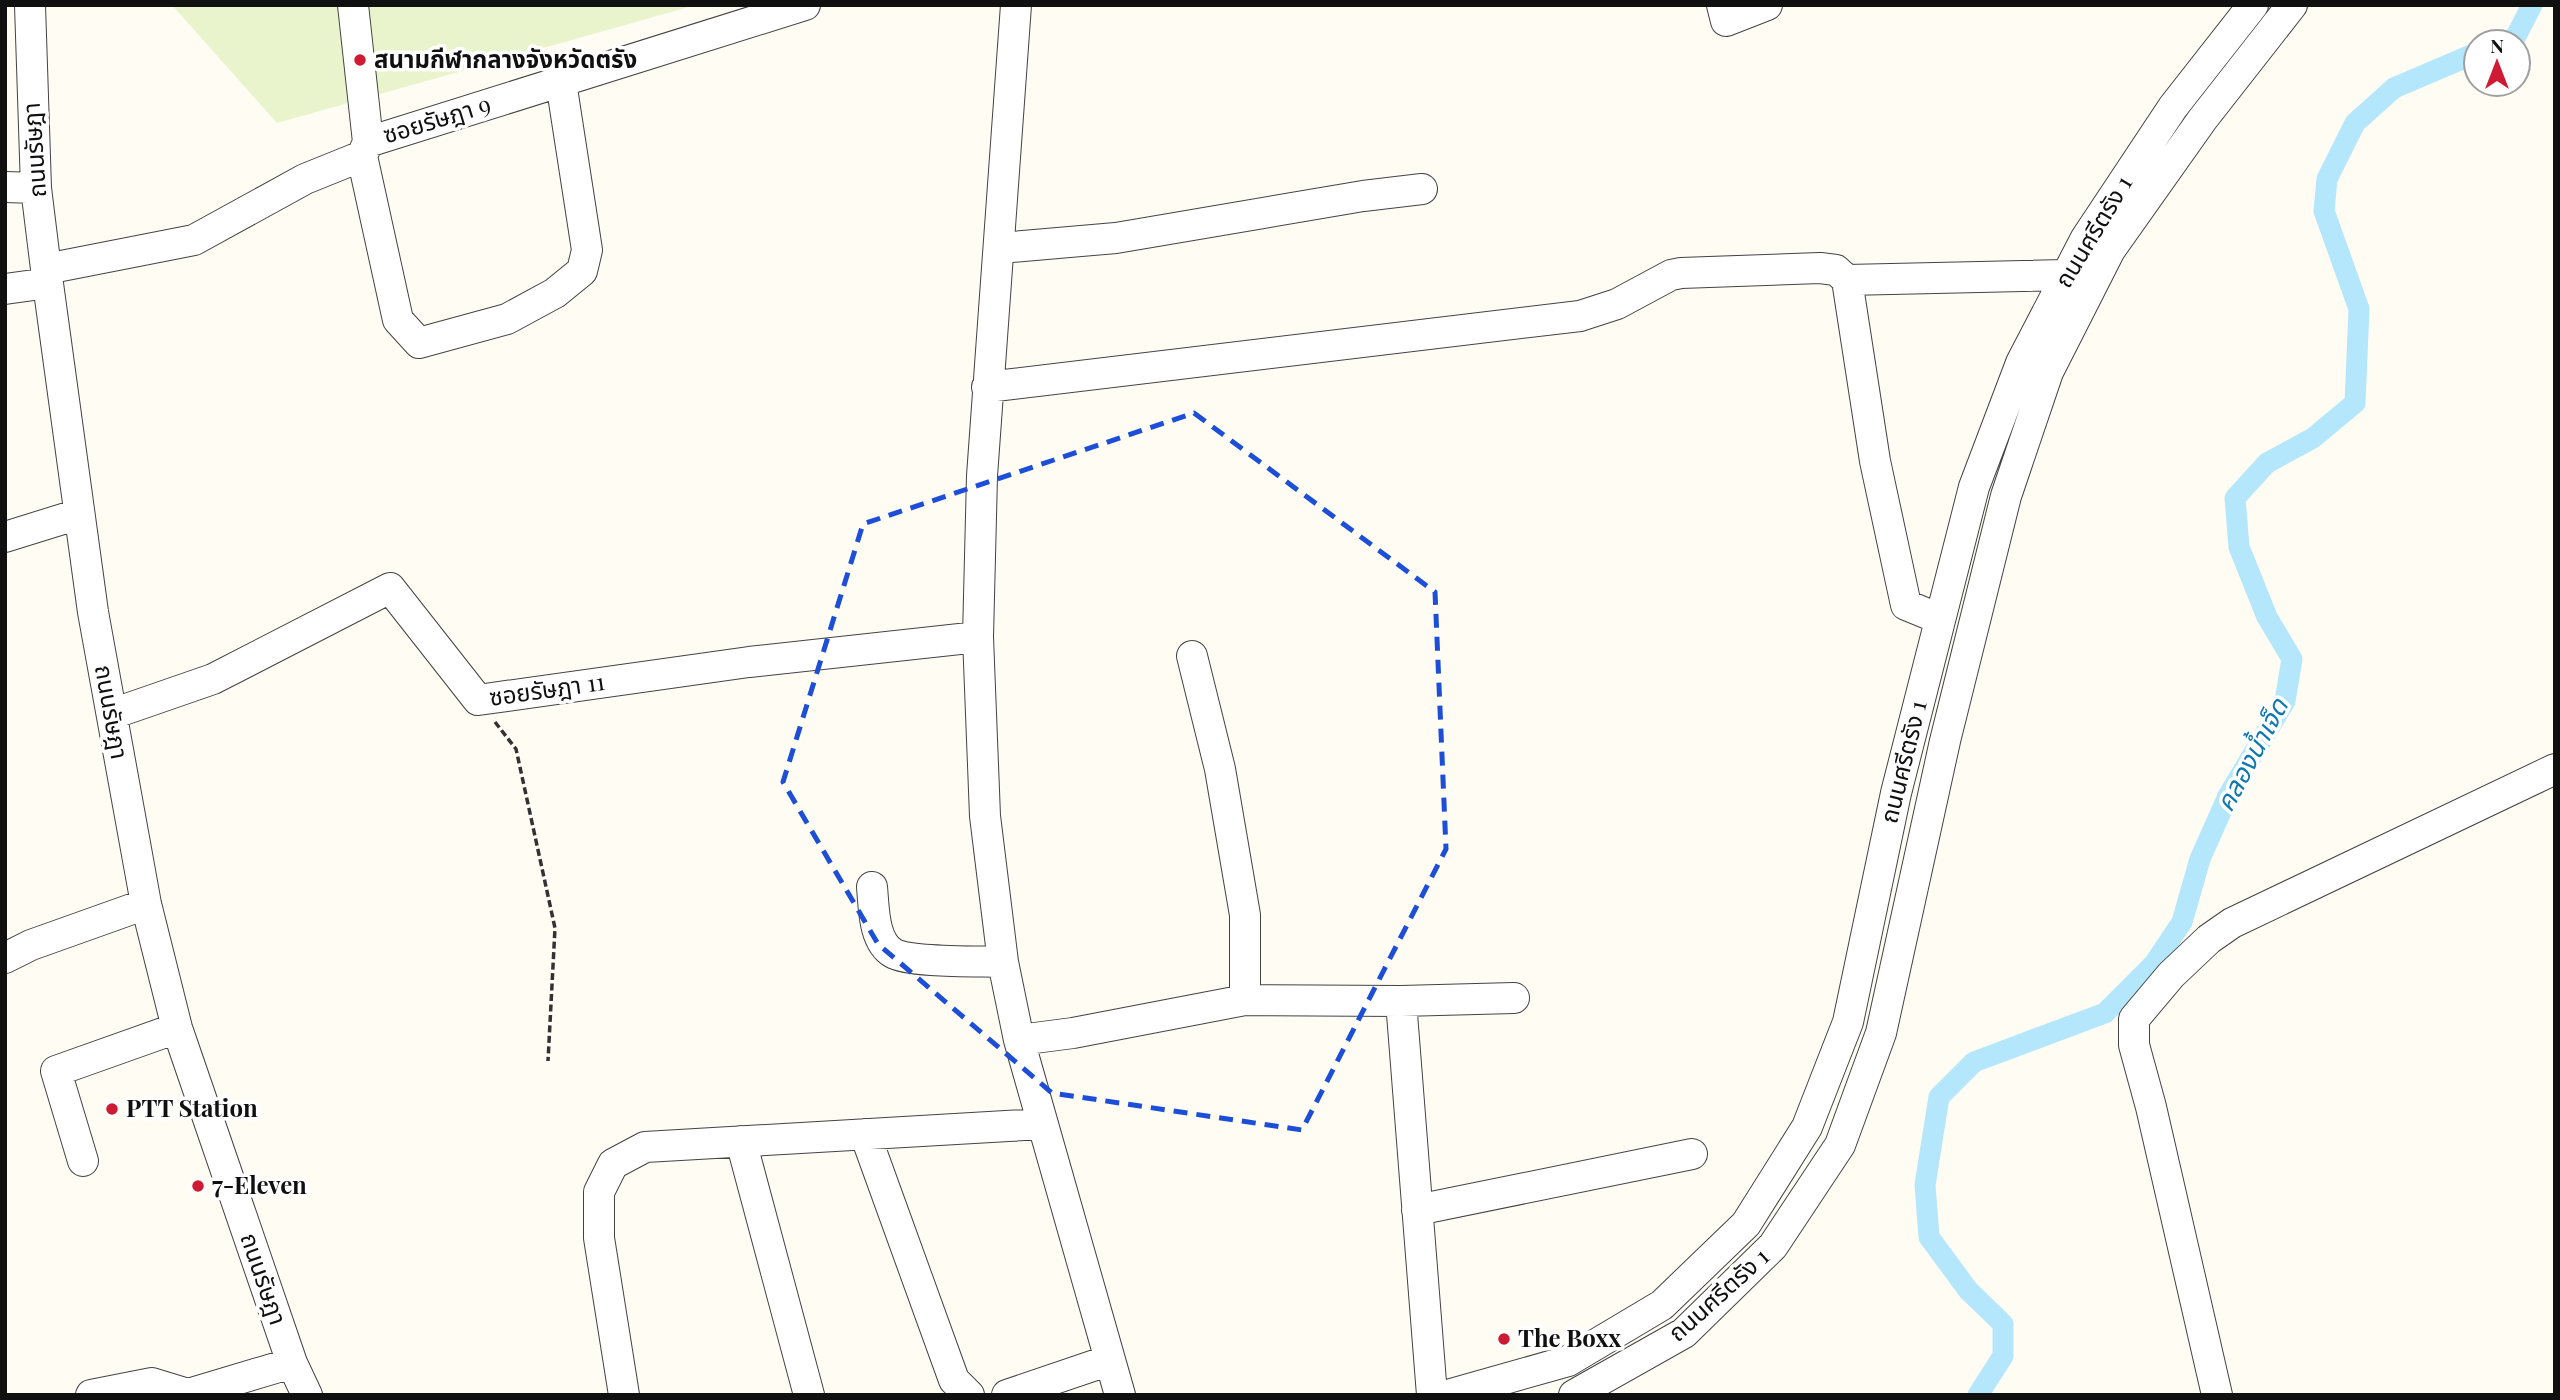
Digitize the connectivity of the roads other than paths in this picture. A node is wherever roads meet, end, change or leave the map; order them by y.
1 (30, 5) edge
2 (354, 5) edge
3 (805, 5) edge
4 (1016, 5) edge
5 (1767, 5) edge
6 (2253, 5) edge
7 (2292, 5) edge
8 (1724, 13) edge
9 (561, 82) junction
10 (365, 149) junction
11 (5, 187) edge
12 (36, 188) junction
13 (1422, 189) dead end
14 (999, 248) junction
15 (2065, 275) junction
16 (47, 276) junction
17 (1847, 280) junction
18 (5, 289) edge
19 (987, 387) junction
20 (79, 514) junction
21 (5, 537) edge
22 (1940, 619) junction
23 (978, 637) junction
24 (1192, 656) dead end
25 (112, 714) junction
26 (2555, 769) edge
27 (872, 887) dead end
28 (146, 904) junction
29 (5, 958) edge
30 (1003, 962) junction
31 (1514, 998) dead end
32 (1245, 1000) junction
33 (1401, 1001) junction
34 (177, 1028) junction
35 (1018, 1040) junction
36 (1042, 1124) junction
37 (865, 1134) junction
38 (741, 1141) junction
39 (1692, 1154) dead end
40 (83, 1161) dead end
41 (1418, 1210) junction
42 (1110, 1360) junction
43 (292, 1363) junction
44 (91, 1395) edge
45 (307, 1395) edge
46 (624, 1395) edge
47 (809, 1395) edge
48 (969, 1395) edge
49 (1007, 1395) edge
50 (1120, 1395) edge
51 (1432, 1395) edge
52 (1448, 1395) edge
53 (1574, 1395) edge
54 (2217, 1395) edge

1 - 12 street, ถนนรัษฎา
2 - 10 street
3 - 9 street, ซอยรัษฎา 9
4 - 14 street
5 - 8 street
6 - 15 street, ถนนศรีตรัง 1
7 - 53 street, ถนนศรีตรัง 1
9 - 10 street, ซอยรัษฎา 9
9 - 10 street
10 - 16 street, ซอยรัษฎา 9
11 - 12 street
12 - 16 street, ถนนรัษฎา
13 - 14 street
14 - 19 street
15 - 17 street
15 - 22 street, ถนนศรีตรัง 1
16 - 18 street, ซอยรัษฎา 9
16 - 20 street, ถนนรัษฎา
17 - 19 street
17 - 22 street
19 - 23 street
20 - 21 street
20 - 25 street, ถนนรัษฎา
22 - 52 street, ถนนศรีตรัง 1
23 - 25 street, ซอยรัษฎา 11
23 - 30 street
24 - 32 street
25 - 28 street, ถนนรัษฎา
26 - 54 street
27 - 30 street
28 - 29 street
28 - 34 street, ถนนรัษฎา
30 - 35 street
31 - 33 street
32 - 33 street
32 - 35 street
33 - 41 street
34 - 40 street
34 - 43 street, ถนนรัษฎา
35 - 36 street
36 - 37 street
36 - 42 street
37 - 38 street
37 - 48 street
38 - 46 street
38 - 47 street
39 - 41 street
41 - 51 street
42 - 49 street
42 - 50 street
43 - 44 street
43 - 45 street, ถนนรัษฎา

